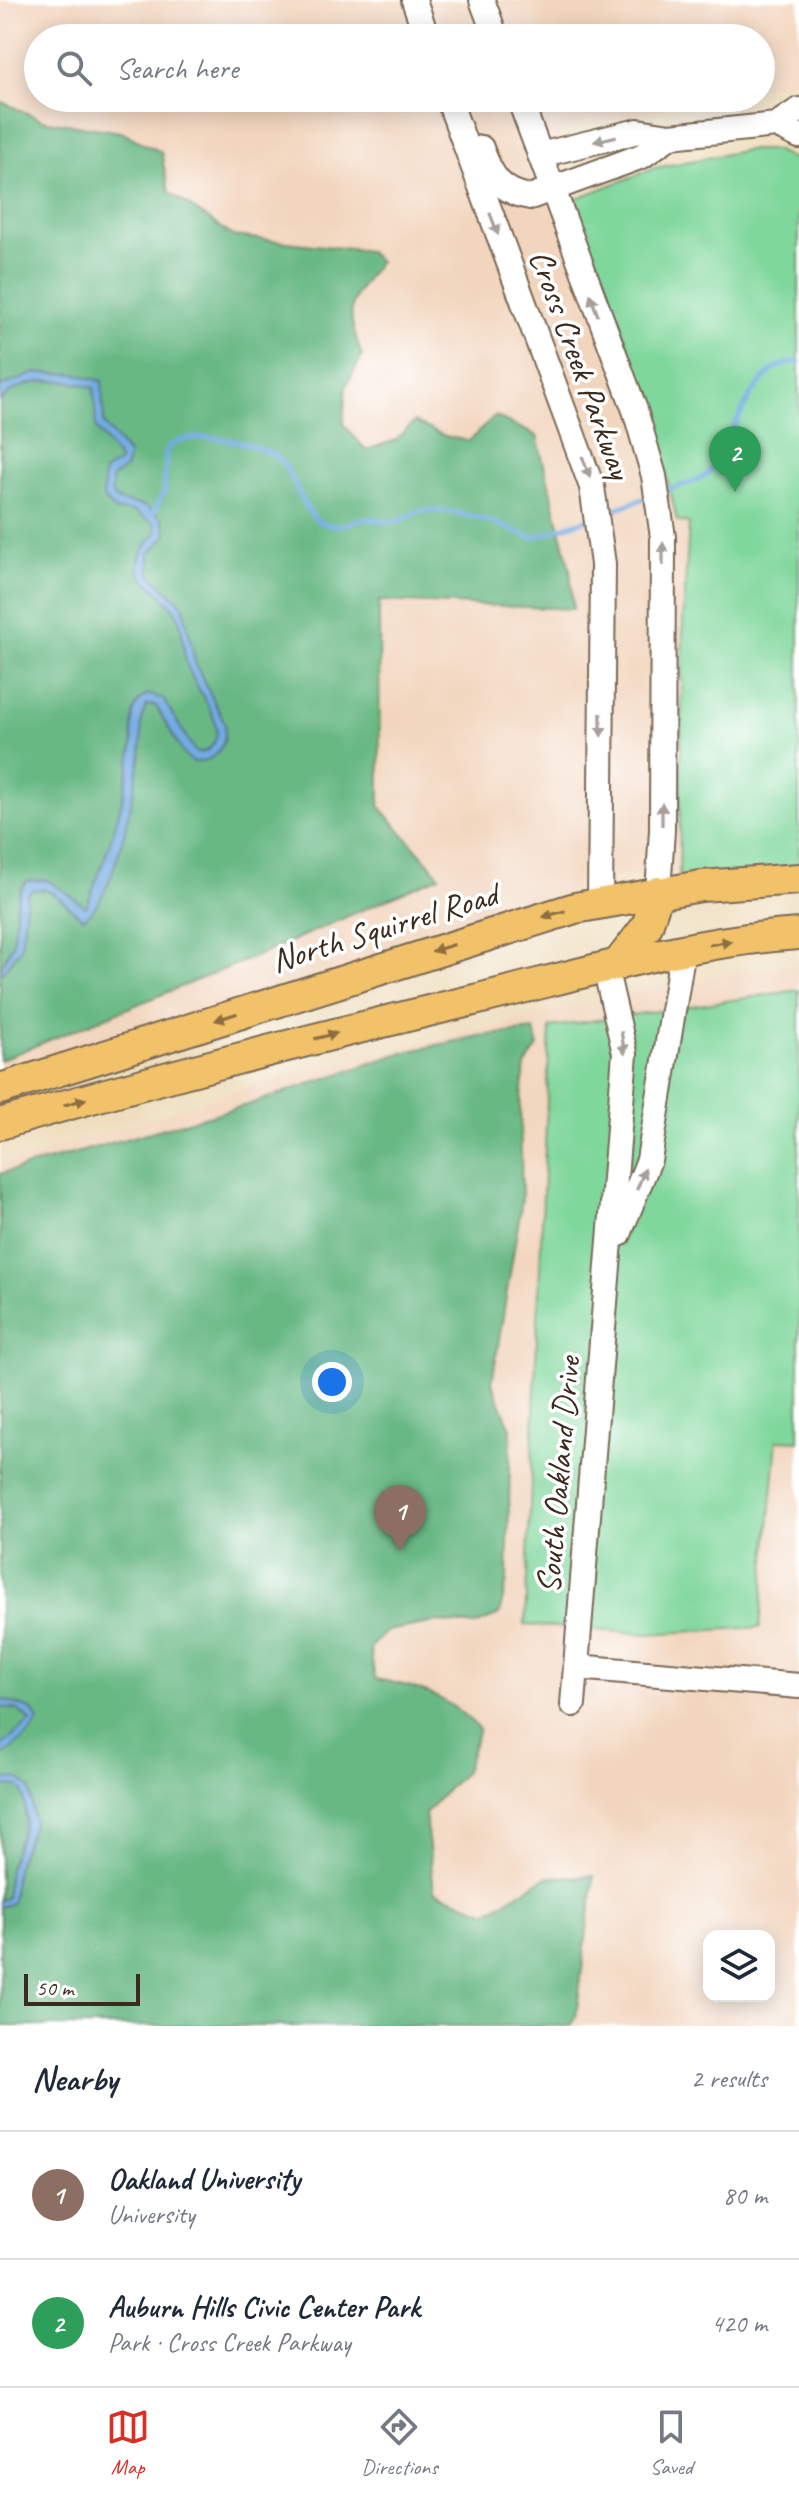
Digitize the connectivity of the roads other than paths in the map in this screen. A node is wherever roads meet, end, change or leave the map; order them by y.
1 (414, 0) edge
2 (482, 0) edge
3 (422, 24) edge
4 (491, 24) edge
5 (799, 110) edge
6 (453, 112) edge
7 (467, 112) edge
8 (524, 112) edge
9 (776, 125) junction
10 (670, 136) junction
11 (799, 136) edge
12 (540, 155) junction
13 (553, 190) junction
14 (799, 879) edge
15 (658, 892) junction
16 (600, 903) junction
17 (799, 934) edge
18 (683, 949) junction
19 (611, 966) junction
20 (381, 968) junction
21 (380, 1022) junction
22 (0, 1089) edge
23 (0, 1124) edge
24 (612, 1251) junction
25 (576, 1667) junction
26 (799, 1686) edge
27 (573, 1704) dead end

1 - 3 street
2 - 4 street
5 - 9 street
6 -> 16 street, Cross Creek Parkway
7 - 13 street
8 - 12 street, Cross Creek Parkway
9 - 10 street
9 - 11 street
10 -> 12 street
10 - 13 street
12 - 13 street, Cross Creek Parkway
15 -> 13 street, Cross Creek Parkway
14 - 15 main road, North Squirrel Road
15 - 16 main road, North Squirrel Road
15 - 19 main road
16 -> 20 main road, North Squirrel Road
18 -> 17 main road
18 - 19 main road
24 -> 18 street, South Oakland Drive
19 - 21 main road
19 -> 24 street, South Oakland Drive
20 - 21 main road
20 -> 22 main road, North Squirrel Road
23 -> 21 main road
24 - 25 street, South Oakland Drive
25 - 26 street
25 - 27 street, South Oakland Drive

